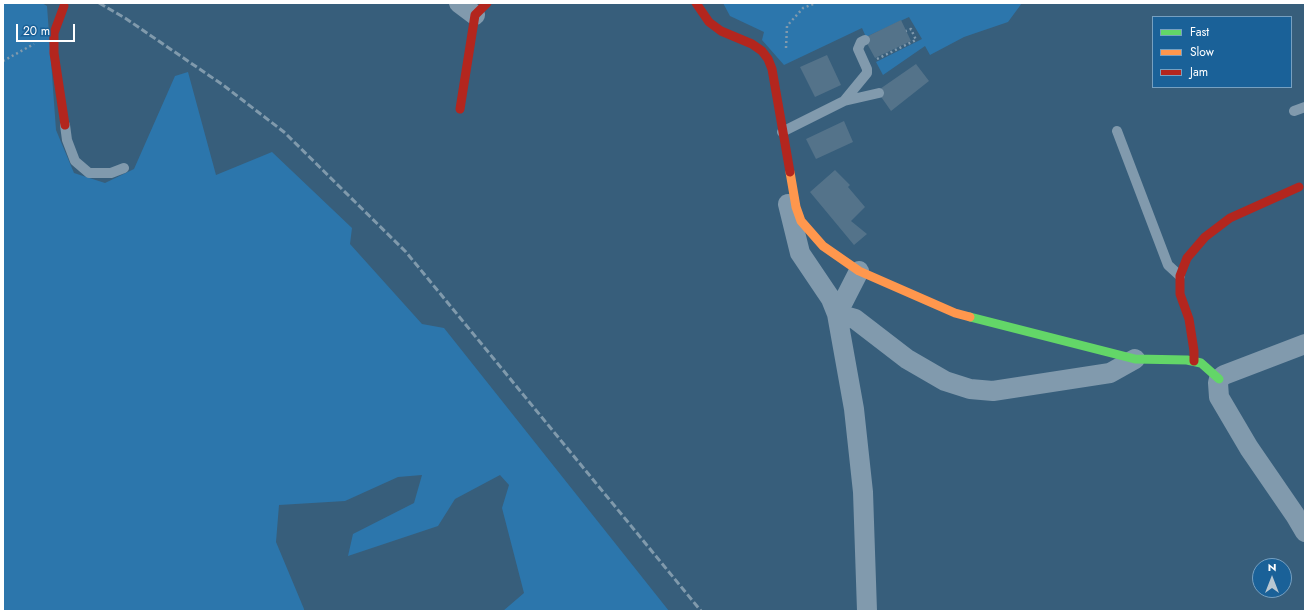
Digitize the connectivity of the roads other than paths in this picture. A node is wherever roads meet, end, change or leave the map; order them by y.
1 (459, 3) edge
2 (696, 3) edge
3 (64, 6) dead end
4 (481, 9) edge
5 (865, 40) dead end
6 (879, 93) dead end
7 (844, 101) junction
8 (1305, 107) edge
9 (460, 109) dead end
10 (1294, 110) dead end
11 (64, 125) joint
12 (1117, 131) dead end
13 (784, 141) junction
14 (124, 168) dead end
15 (1299, 187) dead end
16 (859, 271) junction
17 (1180, 276) junction
18 (837, 314) junction
19 (1305, 344) edge
20 (1135, 359) junction
21 (1194, 362) junction
22 (1219, 379) junction
23 (1305, 532) edge
24 (868, 611) edge

1 - 4 street
2 - 13 street
3 - 11 street
4 - 9 street
5 - 7 lane
6 - 7 lane
7 - 13 lane
8 - 10 lane
11 - 14 lane
12 - 17 lane
13 - 16 street
13 - 18 street
15 - 17 street
16 - 18 street
16 - 20 street
17 - 21 street
18 - 20 street
18 - 24 street
19 - 22 street
20 - 21 street
21 - 22 street
22 - 23 street

